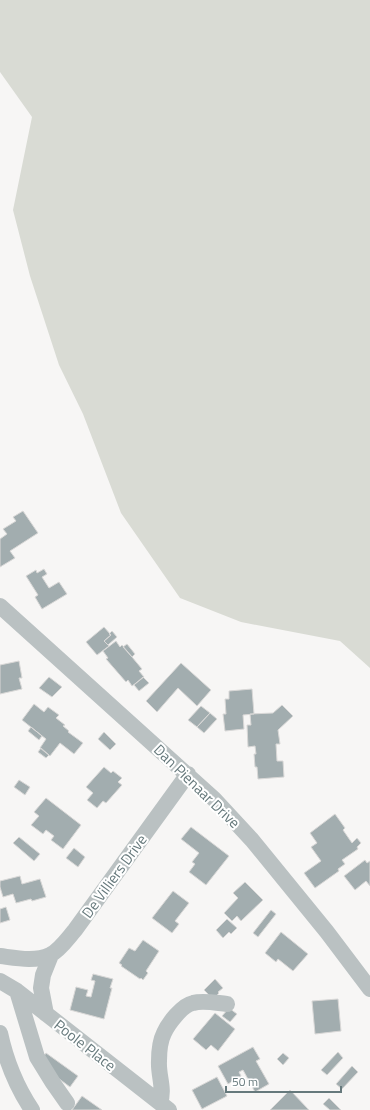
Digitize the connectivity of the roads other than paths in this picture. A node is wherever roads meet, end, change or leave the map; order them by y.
1 (0, 606) edge
2 (188, 774) junction
3 (51, 955) junction
4 (0, 956) edge
5 (0, 981) edge
6 (370, 989) edge
7 (16, 991) junction
8 (227, 1004) dead end
9 (46, 1014) junction
10 (0, 1033) edge
11 (67, 1103) dead end
12 (164, 1107) edge
13 (32, 1110) edge

1 - 2 street, Dan Pienaar Drive
2 - 3 street, De Villiers Drive
2 - 6 street, Dan Pienaar Drive
3 - 4 street
3 - 9 street
5 - 7 street, Poole Place
7 - 9 street, Poole Place
7 - 11 street
8 - 12 street
9 - 12 street, Poole Place
10 - 13 street

